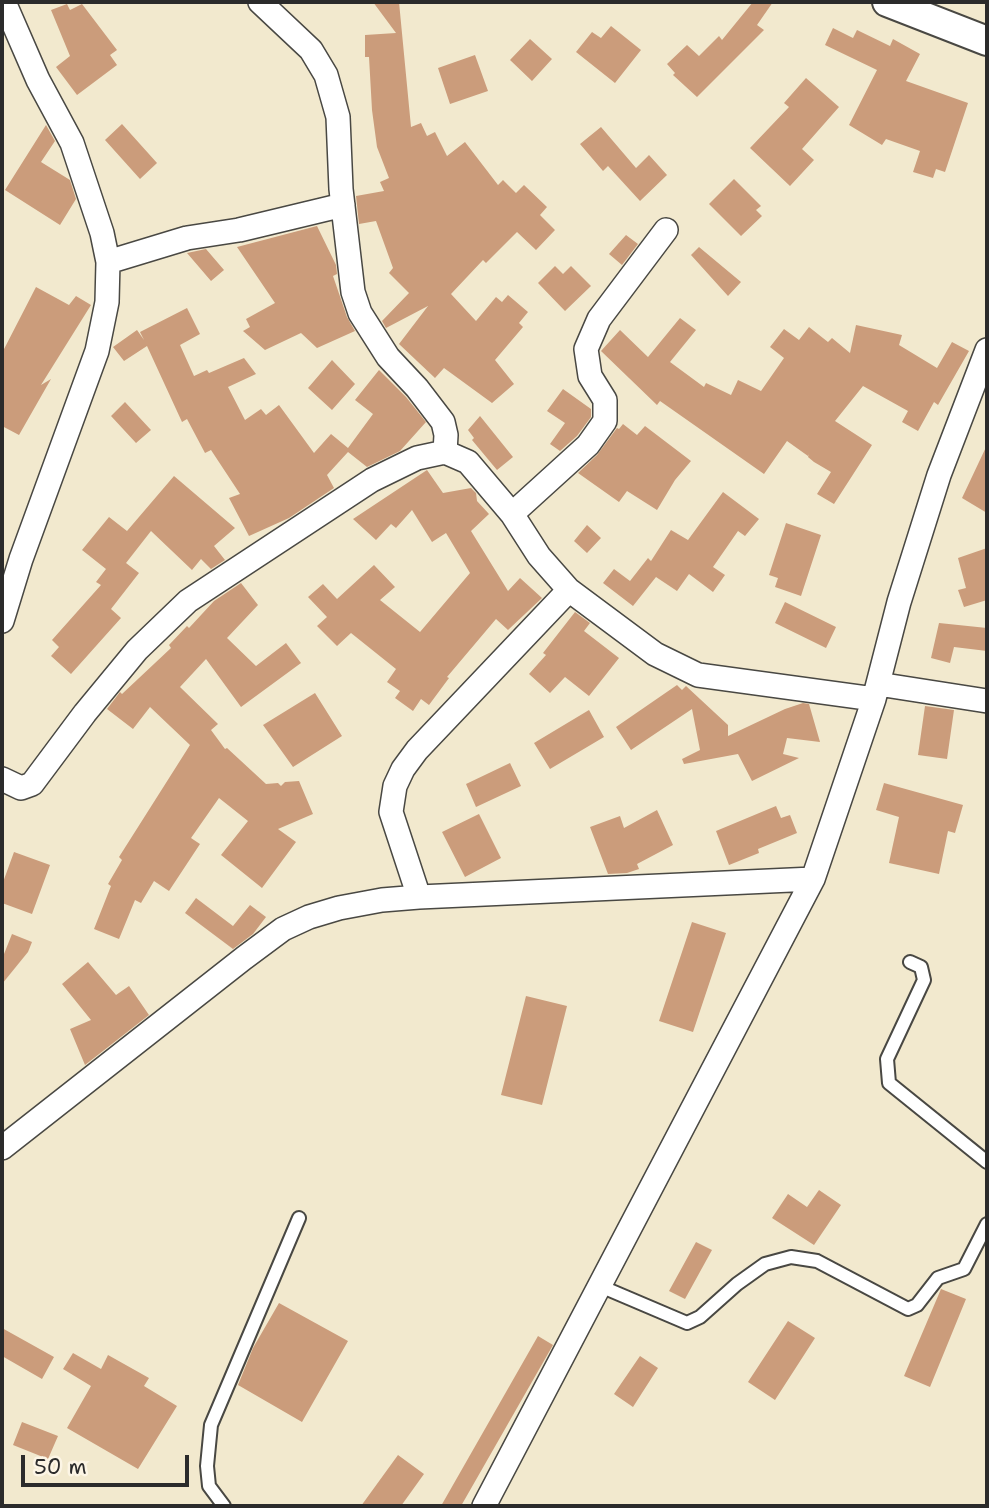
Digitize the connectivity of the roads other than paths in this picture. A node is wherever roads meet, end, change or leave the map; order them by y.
1 (4, 2) edge
2 (260, 2) edge
3 (887, 2) edge
4 (987, 41) edge
5 (343, 205) junction
6 (666, 230) dead end
7 (108, 262) junction
8 (987, 350) edge
9 (445, 452) junction
10 (512, 514) junction
11 (11, 556) edge
12 (569, 590) junction
13 (2, 621) edge
14 (876, 691) junction
15 (987, 701) edge
16 (2, 779) edge
17 (813, 878) junction
18 (419, 897) junction
19 (910, 962) dead end
20 (2, 1148) edge
21 (987, 1162) edge
22 (299, 1218) dead end
23 (987, 1224) edge
24 (600, 1286) junction
25 (224, 1506) edge
26 (484, 1506) edge

1 - 7 street
2 - 5 street
3 - 4 street
5 - 7 street
5 - 9 street
6 - 10 street
7 - 11 street
8 - 14 street
9 - 10 street
9 - 16 street
10 - 12 street
11 - 13 street
12 - 14 street
12 - 18 street
14 - 15 street
14 - 17 street
17 - 18 street
17 - 24 street
18 - 20 street
19 - 21 lane
22 - 25 lane
23 - 24 lane
24 - 26 street

